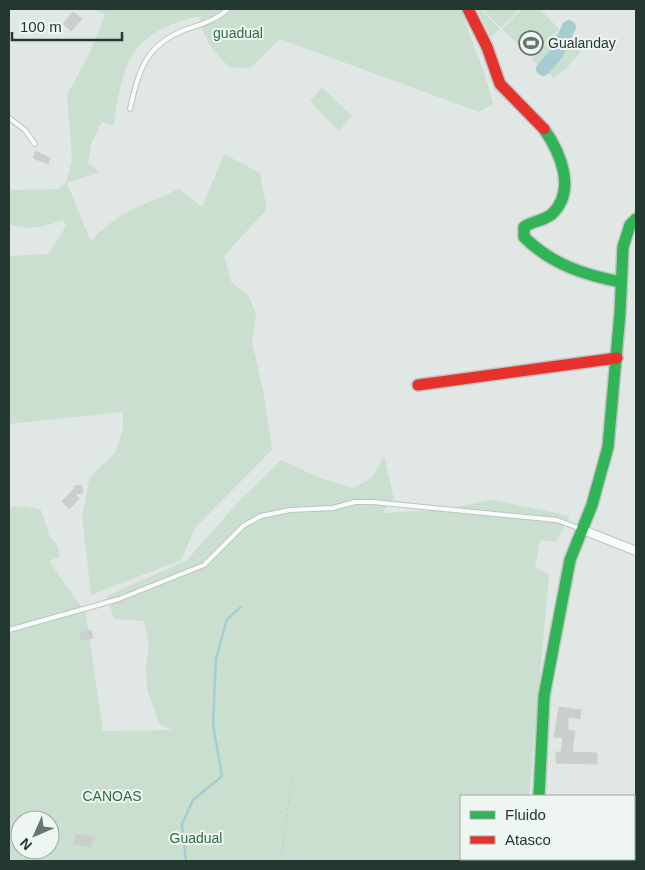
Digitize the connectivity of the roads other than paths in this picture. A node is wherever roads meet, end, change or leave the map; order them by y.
1 (228, 9) edge
2 (468, 9) edge
3 (130, 109) dead end
4 (9, 118) edge
5 (35, 144) dead end
6 (636, 219) edge
7 (621, 282) junction
8 (616, 358) junction
9 (418, 385) dead end
10 (583, 530) junction
11 (636, 551) edge
12 (9, 630) edge
13 (539, 795) edge

1 - 3 lane
2 - 7 street
4 - 5 lane
6 - 7 street
7 - 8 street
8 - 9 street
8 - 10 street
10 - 11 street
10 - 12 lane
10 - 13 street

